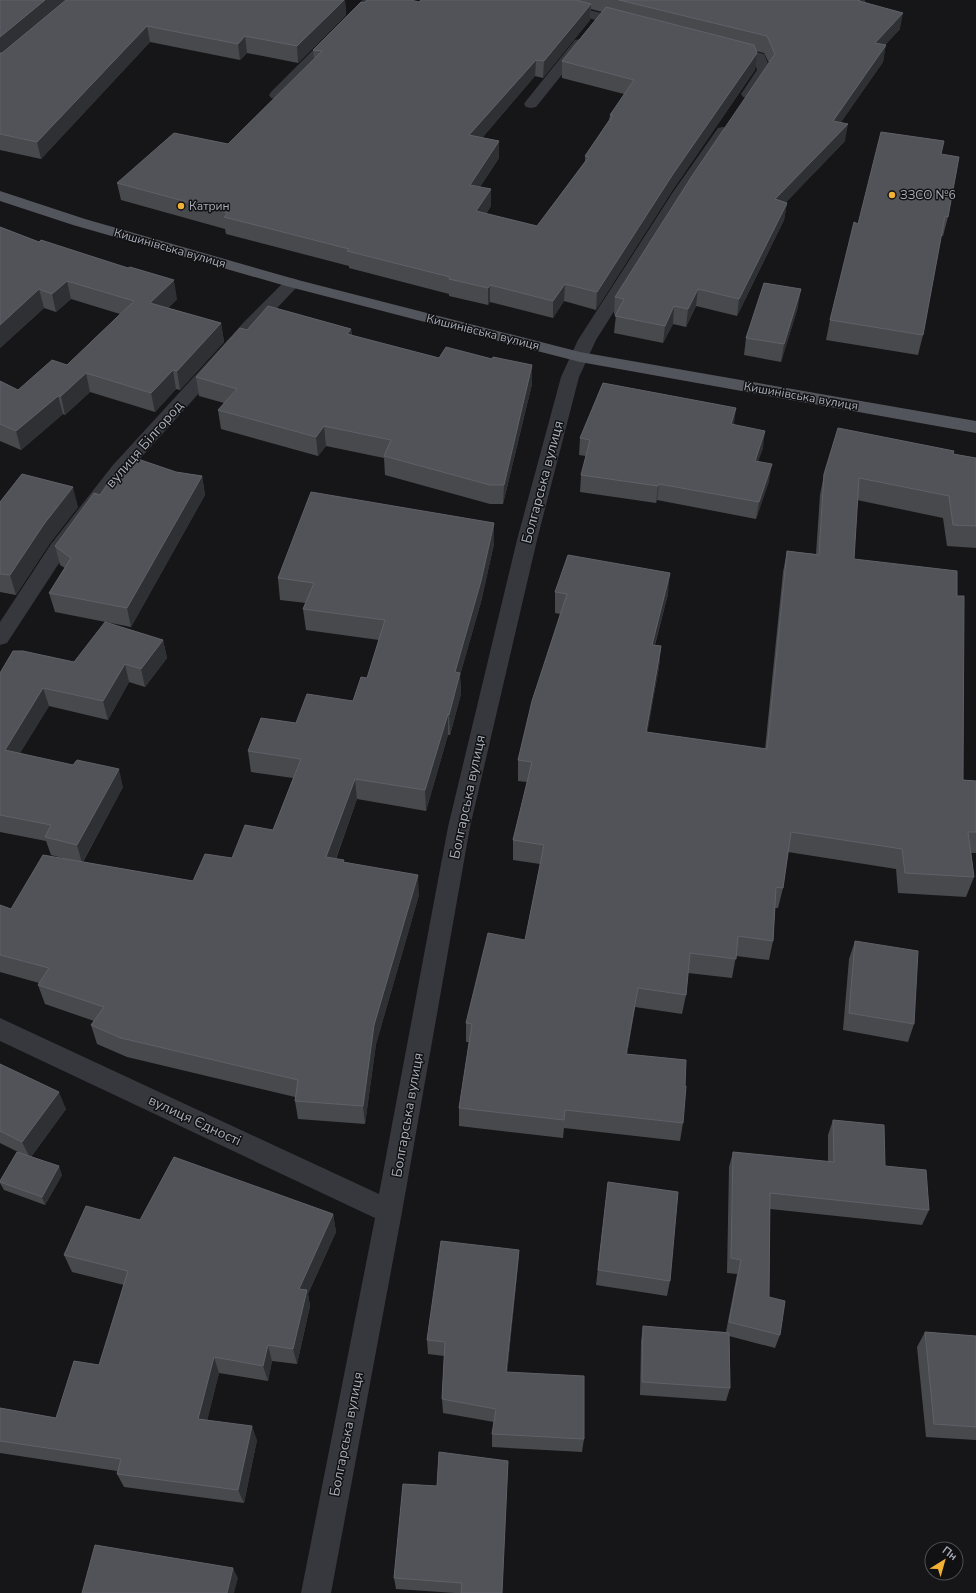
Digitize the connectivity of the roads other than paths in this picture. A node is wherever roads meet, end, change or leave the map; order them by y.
1 (371, 0) edge
2 (531, 0) edge
3 (601, 18) junction
4 (639, 27) edge
5 (714, 46) edge
6 (276, 95) edge
7 (531, 104) dead end
8 (0, 196) edge
9 (292, 283) junction
10 (580, 357) junction
11 (976, 427) edge
12 (0, 638) edge
13 (0, 1029) edge
14 (389, 1212) junction
15 (316, 1593) edge

1 - 6 street
2 - 3 street
3 - 4 street
3 - 7 street
5 - 10 street, Болгарська вулиця
8 - 9 main road, Кишинівська вулиця
9 - 10 main road, Кишинівська вулиця
9 - 12 street, вулиця Білгород
10 - 11 main road, Кишинівська вулиця
10 - 14 street, Болгарська вулиця
13 - 14 street, вулиця Єдності
14 - 15 street, Болгарська вулиця

